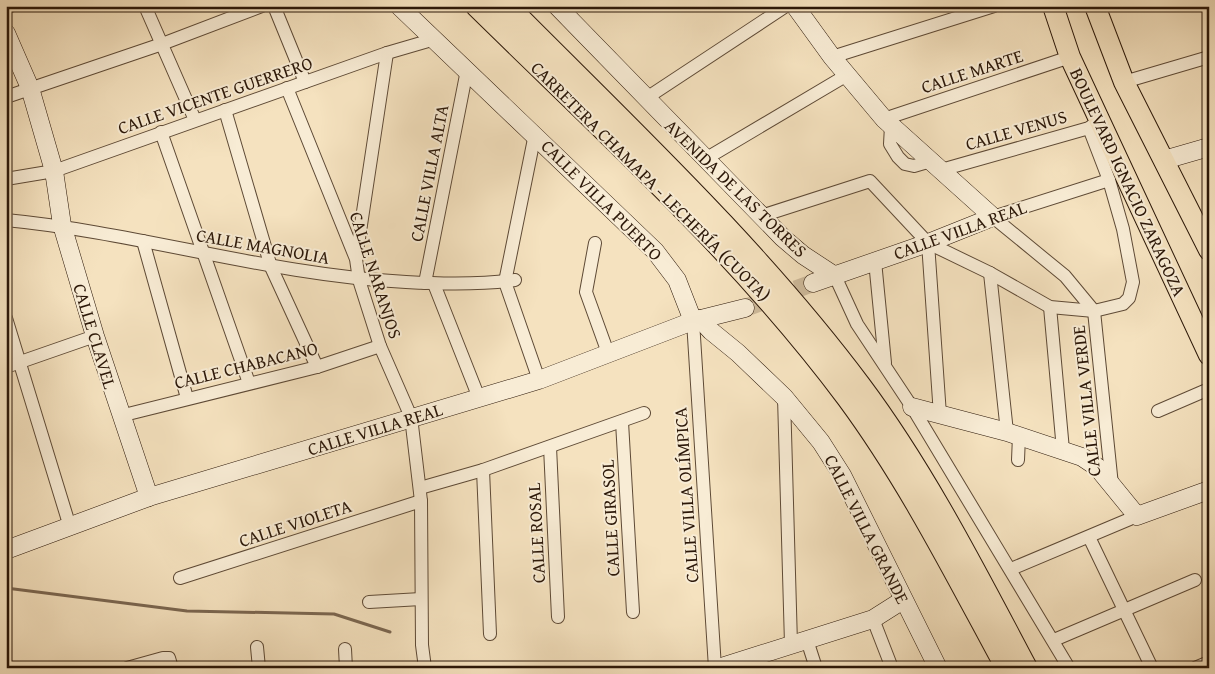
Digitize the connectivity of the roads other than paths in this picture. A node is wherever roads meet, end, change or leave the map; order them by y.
1 (11, 6) edge
2 (145, 6) edge
3 (262, 6) edge
4 (274, 6) edge
5 (400, 6) edge
6 (477, 6) edge
7 (507, 6) edge
8 (557, 6) edge
9 (786, 6) edge
10 (795, 6) edge
11 (994, 6) edge
12 (1053, 6) edge
13 (1095, 6) edge
14 (6, 8) edge
15 (6, 33) edge
16 (435, 39) junction
17 (162, 44) junction
18 (386, 53) junction
19 (832, 57) junction
20 (1070, 57) junction
21 (1209, 58) edge
22 (467, 70) junction
23 (847, 75) junction
24 (305, 82) junction
25 (1124, 82) junction
26 (30, 88) junction
27 (287, 88) junction
28 (6, 97) edge
29 (645, 99) junction
30 (225, 110) junction
31 (195, 120) junction
32 (888, 122) junction
33 (1094, 124) junction
34 (161, 132) junction
35 (535, 134) junction
36 (1209, 147) edge
37 (707, 158) junction
38 (1164, 160) junction
39 (936, 165) junction
40 (54, 171) junction
41 (6, 179) edge
42 (1109, 180) junction
43 (761, 216) junction
44 (993, 216) junction
45 (6, 220) edge
46 (1203, 224) edge
47 (62, 226) junction
48 (143, 241) junction
49 (595, 243) dead end
50 (928, 243) junction
51 (1209, 250) edge
52 (204, 253) junction
53 (356, 259) junction
54 (875, 261) junction
55 (270, 267) junction
56 (990, 273) junction
57 (835, 276) junction
58 (359, 280) junction
59 (510, 281) junction
60 (430, 284) junction
61 (813, 284) tunnel mouth
62 (1050, 307) junction
63 (744, 308) tunnel mouth
64 (1094, 311) junction
65 (6, 318) edge
66 (697, 320) junction
67 (95, 336) junction
68 (380, 346) junction
69 (608, 353) junction
70 (1209, 355) edge
71 (20, 362) junction
72 (885, 364) junction
73 (317, 366) junction
74 (6, 367) edge
75 (539, 380) junction
76 (249, 383) junction
77 (1209, 389) edge
78 (784, 397) junction
79 (187, 398) junction
80 (479, 398) junction
81 (912, 407) junction
82 (1158, 411) dead end
83 (644, 413) dead end
84 (940, 415) junction
85 (120, 416) junction
86 (410, 417) junction
87 (622, 422) junction
88 (1013, 434) junction
89 (550, 447) junction
90 (1064, 450) junction
91 (1018, 460) dead end
92 (483, 470) junction
93 (1113, 488) junction
94 (1209, 490) edge
95 (420, 495) junction
96 (149, 498) junction
97 (1137, 516) junction
98 (70, 527) junction
99 (1089, 537) junction
100 (6, 550) edge
101 (1011, 570) junction
102 (180, 578) dead end
103 (1195, 580) dead end
104 (421, 598) junction
105 (904, 600) junction
106 (369, 602) dead end
107 (1124, 610) junction
108 (633, 612) dead end
109 (558, 617) dead end
110 (873, 619) junction
111 (490, 634) dead end
112 (1054, 640) junction
113 (799, 642) junction
114 (256, 647) dead end
115 (345, 649) dead end
116 (1209, 662) edge
117 (170, 663) edge
118 (744, 665) edge
119 (127, 668) edge
120 (259, 668) edge
121 (346, 668) edge
122 (425, 668) edge
123 (715, 668) edge
124 (718, 668) edge
125 (816, 668) edge
126 (892, 668) edge
127 (938, 668) edge
128 (1007, 668) edge
129 (1026, 668) edge
130 (1069, 668) edge
131 (1152, 668) edge
132 (1195, 668) edge

1 - 14 street
2 - 17 street
3 - 17 street
4 - 24 street
5 - 16 street, CALLE VILLA PUERTO
6 - 128 highway, CARRETERA CHAMAPA - LECHERÍA (CUOTA)
7 - 129 highway, CARRETERA CHAMAPA - LECHERÍA (CUOTA)
8 - 29 street, AVENIDA DE LAS TORRES
9 - 29 street
10 - 19 street
11 - 19 street
12 - 20 main road, BOULEVARD IGNACIO ZARAGOZA
13 - 25 main road
15 - 26 street, CALLE CLAVEL
16 - 18 street, CALLE VICENTE GUERRERO
16 - 22 street, CALLE VILLA PUERTO
17 - 26 street
17 - 31 street
18 - 24 street, CALLE VICENTE GUERRERO
18 - 53 street
19 - 23 street
20 - 32 street, CALLE MARTE
20 - 33 main road, BOULEVARD IGNACIO ZARAGOZA
21 - 25 street
22 - 35 street, CALLE VILLA PUERTO
22 - 60 street, CALLE VILLA ALTA
23 - 32 street
23 - 37 street
24 - 27 street, CALLE VICENTE GUERRERO
25 - 38 main road
26 - 28 street
26 - 40 street, CALLE CLAVEL
27 - 30 street, CALLE VICENTE GUERRERO
27 - 53 street, CALLE NARANJOS
29 - 37 street, AVENIDA DE LAS TORRES
30 - 31 street, CALLE VICENTE GUERRERO
30 - 55 street
31 - 34 street, CALLE VICENTE GUERRERO
32 - 39 street
33 - 39 street, CALLE VENUS
33 - 42 street
33 - 70 main road, BOULEVARD IGNACIO ZARAGOZA
34 - 40 street, CALLE VICENTE GUERRERO
34 - 52 street
35 - 59 street
35 - 66 street, CALLE VILLA PUERTO
36 - 38 street
37 - 43 street, AVENIDA DE LAS TORRES
38 - 46 main road
39 - 44 street
40 - 41 street, CALLE VICENTE GUERRERO
40 - 47 street, CALLE CLAVEL
42 - 44 street, CALLE VILLA REAL
42 - 64 street
43 - 50 street
43 - 57 street, AVENIDA DE LAS TORRES
44 - 50 street, CALLE VILLA REAL
44 - 64 street
45 - 47 street, CALLE MAGNOLIA
46 - 51 main road
47 - 48 street, CALLE MAGNOLIA
47 - 67 street, CALLE CLAVEL
48 - 52 street, CALLE MAGNOLIA
48 - 79 street
49 - 69 street, CALLE VILLA PUERTO
50 - 54 street, CALLE VILLA REAL
50 - 56 street
50 - 84 street
52 - 55 street, CALLE MAGNOLIA
52 - 76 street
53 - 58 street, CALLE NARANJOS
54 - 57 street, CALLE VILLA REAL
54 - 72 street
55 - 58 street, CALLE MAGNOLIA
55 - 73 street
56 - 62 street
56 - 88 street
57 - 61 street, CALLE VILLA REAL
57 - 72 street
58 - 60 street, CALLE MAGNOLIA
58 - 68 street, CALLE NARANJOS
59 - 60 street, CALLE MAGNOLIA
59 - 75 street
60 - 80 street
62 - 64 street
62 - 90 street
63 - 66 street, CALLE VILLA REAL
64 - 93 street, CALLE VILLA VERDE
65 - 71 street
66 - 69 street, CALLE VILLA REAL
66 - 78 street, CALLE VILLA GRANDE
66 - 123 street, CALLE VILLA OLÍMPICA
67 - 71 street
67 - 85 street, CALLE CLAVEL
68 - 73 street, CALLE CHABACANO
68 - 86 street, CALLE NARANJOS
69 - 75 street, CALLE VILLA REAL
71 - 74 street
71 - 98 street
72 - 81 street
73 - 76 street, CALLE CHABACANO
75 - 80 street, CALLE VILLA REAL
76 - 79 street, CALLE CHABACANO
77 - 82 street
78 - 105 street, CALLE VILLA GRANDE
78 - 113 street
79 - 85 street, CALLE CHABACANO
80 - 86 street, CALLE VILLA REAL
81 - 84 street
81 - 101 street
83 - 87 street, CALLE VIOLETA
84 - 88 street
85 - 96 street, CALLE CLAVEL
86 - 95 street, CALLE NARANJOS
86 - 96 street, CALLE VILLA REAL
87 - 89 street, CALLE VIOLETA
87 - 108 street, CALLE GIRASOL
88 - 90 street
88 - 91 street
89 - 92 street, CALLE VIOLETA
89 - 109 street, CALLE ROSAL
90 - 93 street
92 - 95 street, CALLE VIOLETA
92 - 111 street
93 - 97 street
94 - 97 street
95 - 102 street, CALLE VIOLETA
95 - 104 street, CALLE NARANJOS
96 - 98 street, CALLE VILLA REAL
97 - 99 street
98 - 100 street, CALLE VILLA REAL
99 - 101 street
99 - 107 street
101 - 112 street
103 - 107 street
104 - 106 street
104 - 122 street, CALLE NARANJOS
105 - 110 street
105 - 127 street, CALLE VILLA GRANDE
107 - 112 street
107 - 131 street
110 - 113 street
110 - 126 street
112 - 130 street
113 - 118 street
113 - 125 street
114 - 120 street
115 - 121 street
116 - 132 street
117 - 119 street
118 - 124 street

